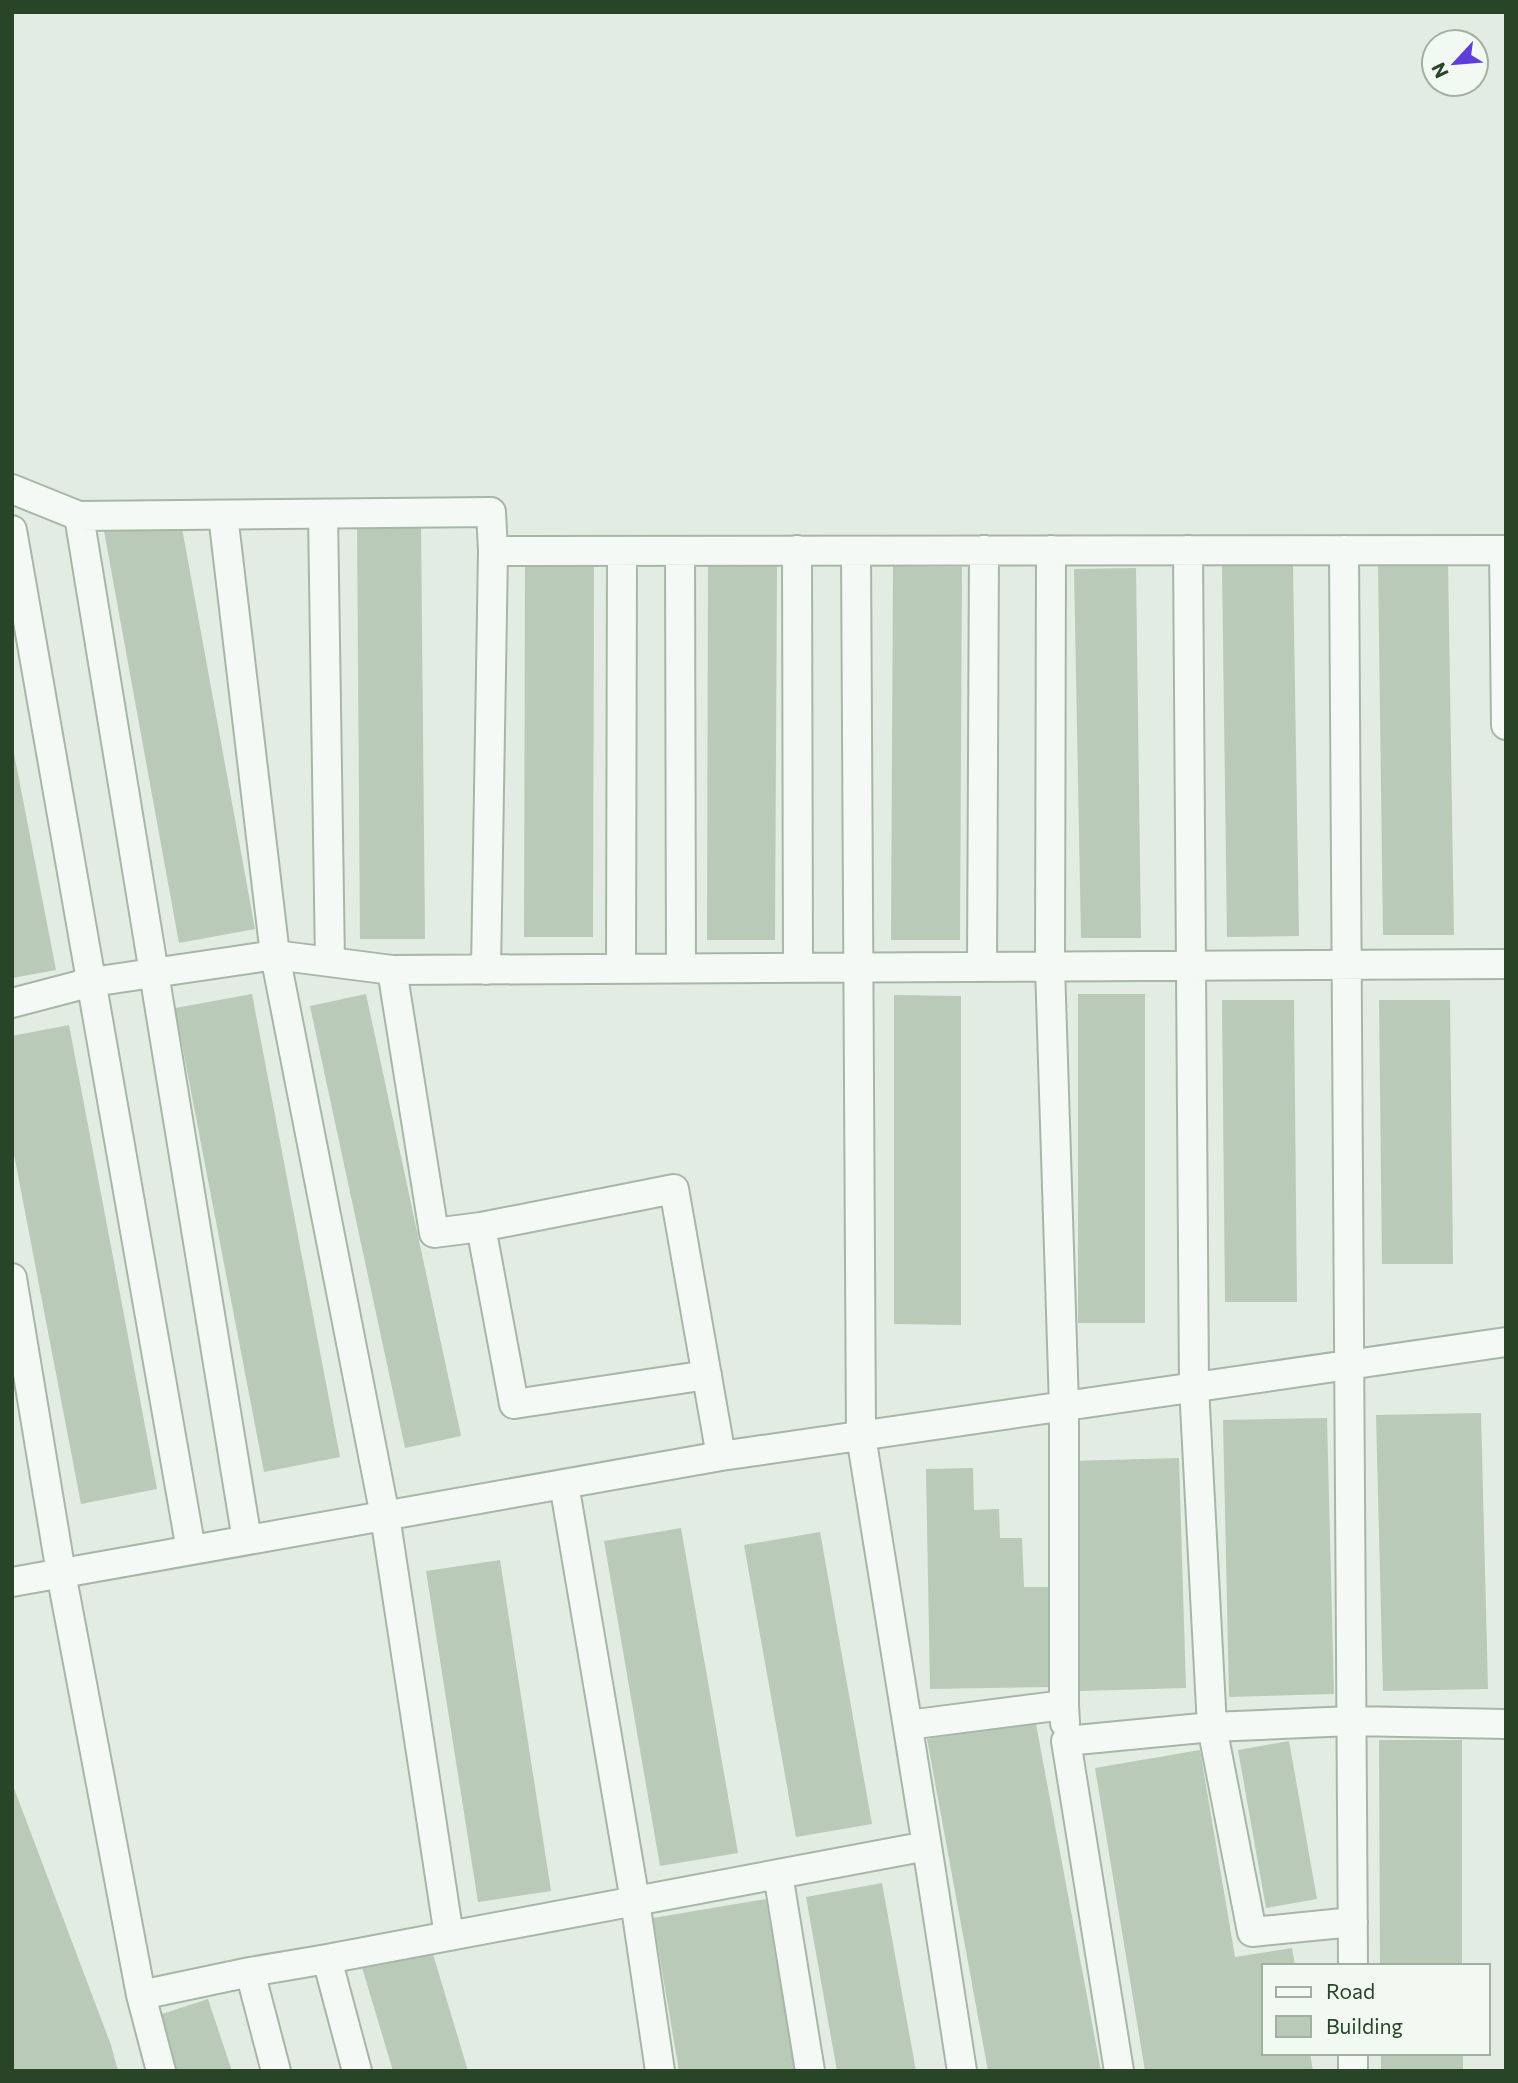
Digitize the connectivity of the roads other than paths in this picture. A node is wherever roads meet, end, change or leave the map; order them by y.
1 (12, 489) edge
2 (323, 514) junction
3 (223, 515) junction
4 (79, 516) junction
5 (12, 530) edge
6 (984, 550) junction
7 (1051, 550) junction
8 (1188, 550) junction
9 (1344, 550) junction
10 (1505, 550) edge
11 (493, 551) junction
12 (622, 551) junction
13 (680, 551) junction
14 (797, 551) junction
15 (856, 551) junction
16 (1506, 725) edge
17 (275, 955) junction
18 (330, 962) junction
19 (1346, 964) junction
20 (1506, 964) edge
21 (1192, 965) junction
22 (860, 967) junction
23 (982, 967) junction
24 (1050, 967) junction
25 (681, 968) junction
26 (798, 968) junction
27 (621, 969) junction
28 (392, 970) junction
29 (486, 970) junction
30 (153, 972) junction
31 (92, 982) junction
32 (12, 1003) edge
33 (481, 1227) junction
34 (12, 1278) edge
35 (1506, 1342) edge
36 (1350, 1364) junction
37 (707, 1375) junction
38 (1194, 1387) junction
39 (1064, 1406) junction
40 (861, 1436) junction
41 (721, 1456) junction
42 (564, 1484) junction
43 (385, 1516) junction
44 (247, 1540) junction
45 (191, 1550) junction
46 (61, 1573) junction
47 (12, 1582) edge
48 (1064, 1705) junction
49 (1351, 1721) junction
50 (1506, 1724) edge
51 (908, 1726) junction
52 (1212, 1727) junction
53 (1066, 1741) junction
54 (927, 1846) junction
55 (778, 1874) junction
56 (635, 1901) junction
57 (1353, 1922) junction
58 (449, 1936) junction
59 (327, 1959) junction
60 (1353, 1964) edge
61 (250, 1972) junction
62 (141, 1995) junction
63 (161, 2071) edge
64 (276, 2071) edge
65 (357, 2071) edge
66 (660, 2071) edge
67 (810, 2071) edge
68 (962, 2071) edge
69 (1119, 2071) edge

1 - 4 street
2 - 3 street
2 - 11 street
2 - 18 street
3 - 4 street
3 - 17 street
4 - 30 street
5 - 31 street
6 - 7 street
6 - 15 street
6 - 23 street
7 - 8 street
7 - 24 street
8 - 9 street
8 - 21 street
9 - 10 street
9 - 19 street
10 - 16 street
11 - 12 street
11 - 29 street
12 - 13 street
12 - 27 street
13 - 14 street
13 - 25 street
14 - 15 street
14 - 26 street
15 - 22 street
17 - 18 street
17 - 30 street
17 - 43 street
18 - 28 street
19 - 20 street
19 - 21 street
19 - 36 street
21 - 24 street
21 - 38 street
22 - 23 street
22 - 26 street
22 - 40 street
23 - 24 street
24 - 39 street
25 - 26 street
25 - 27 street
27 - 29 street
28 - 29 street
28 - 33 street
30 - 31 street
30 - 44 street
31 - 32 street
31 - 45 street
33 - 37 street
33 - 37 street
34 - 46 street
35 - 36 street
36 - 38 street
36 - 49 street
37 - 41 street
38 - 39 street
38 - 52 street
39 - 40 street
39 - 48 street
40 - 41 street
40 - 51 street
41 - 42 street
42 - 43 street
42 - 56 street
43 - 44 street
43 - 58 street
44 - 45 street
45 - 46 street
46 - 47 street
46 - 62 street
48 - 51 street
48 - 53 street
49 - 50 street
49 - 52 street
49 - 57 street
51 - 54 street
52 - 53 street
52 - 57 street
53 - 69 street
54 - 55 street
54 - 68 street
55 - 56 street
55 - 67 street
56 - 58 street
56 - 66 street
57 - 60 street
58 - 59 street
59 - 61 street
59 - 65 street
61 - 62 street
61 - 64 street
62 - 63 street

